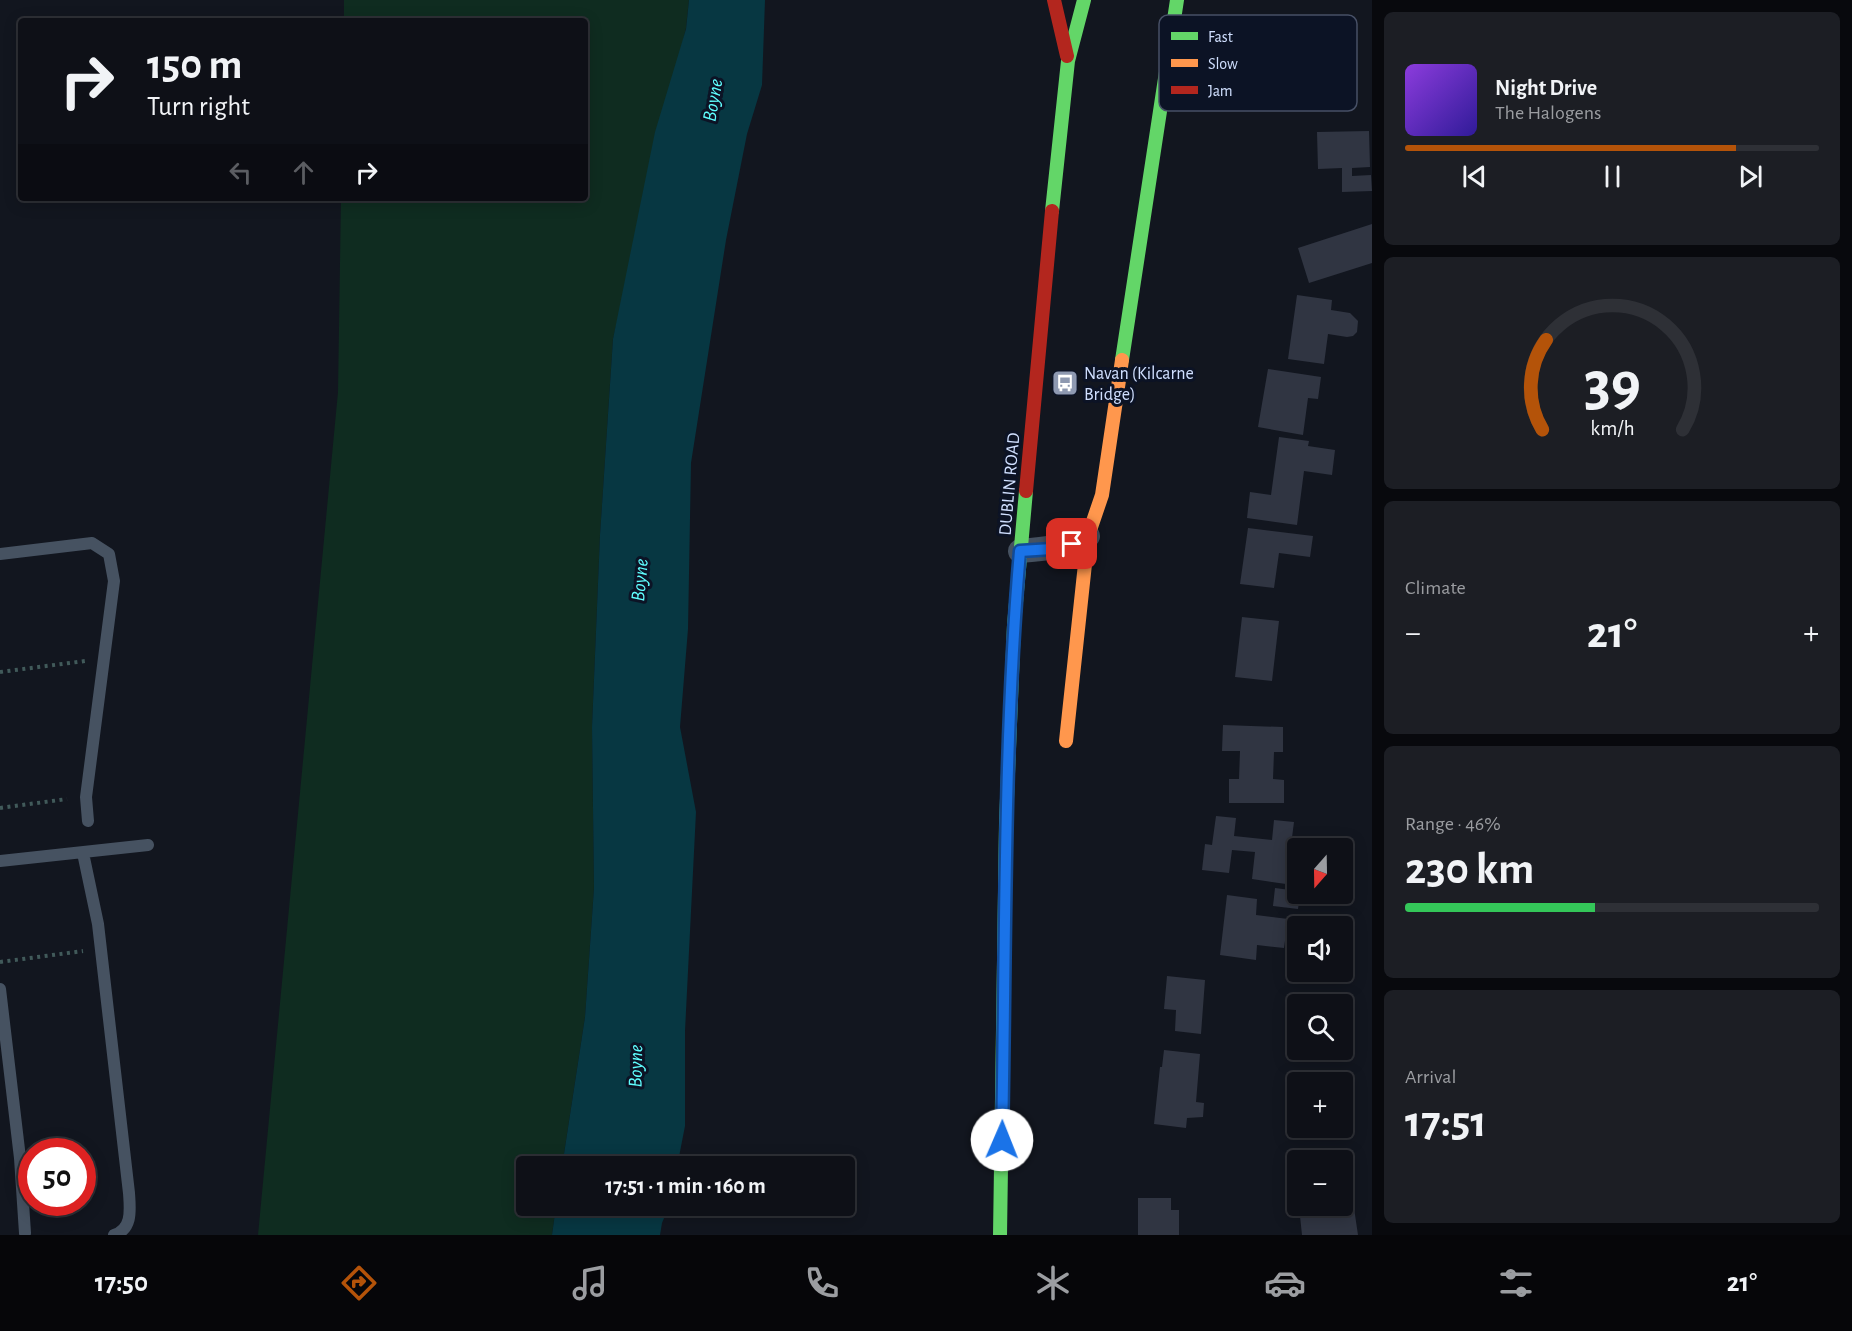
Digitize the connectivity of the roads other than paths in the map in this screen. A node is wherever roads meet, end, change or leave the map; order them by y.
1 (1054, 0) edge
2 (1084, 0) edge
3 (1176, 0) edge
4 (1174, 15) edge
5 (1068, 61) junction
6 (1159, 111) edge
7 (1088, 536) junction
8 (1020, 551) junction
9 (0, 554) edge
10 (1066, 741) dead end
11 (88, 821) dead end
12 (148, 845) dead end
13 (83, 853) junction
14 (0, 861) edge
15 (0, 989) edge
16 (23, 1234) edge
17 (114, 1235) edge
18 (1000, 1235) edge

1 - 5 main road
2 - 5 main road
3 - 4 main road
5 - 8 main road, DUBLIN ROAD
6 - 7 main road
7 - 8 street
7 - 10 main road
8 - 18 main road, DUBLIN ROAD
9 - 11 lane
12 - 13 lane
13 - 14 lane
13 - 17 lane
15 - 16 lane

